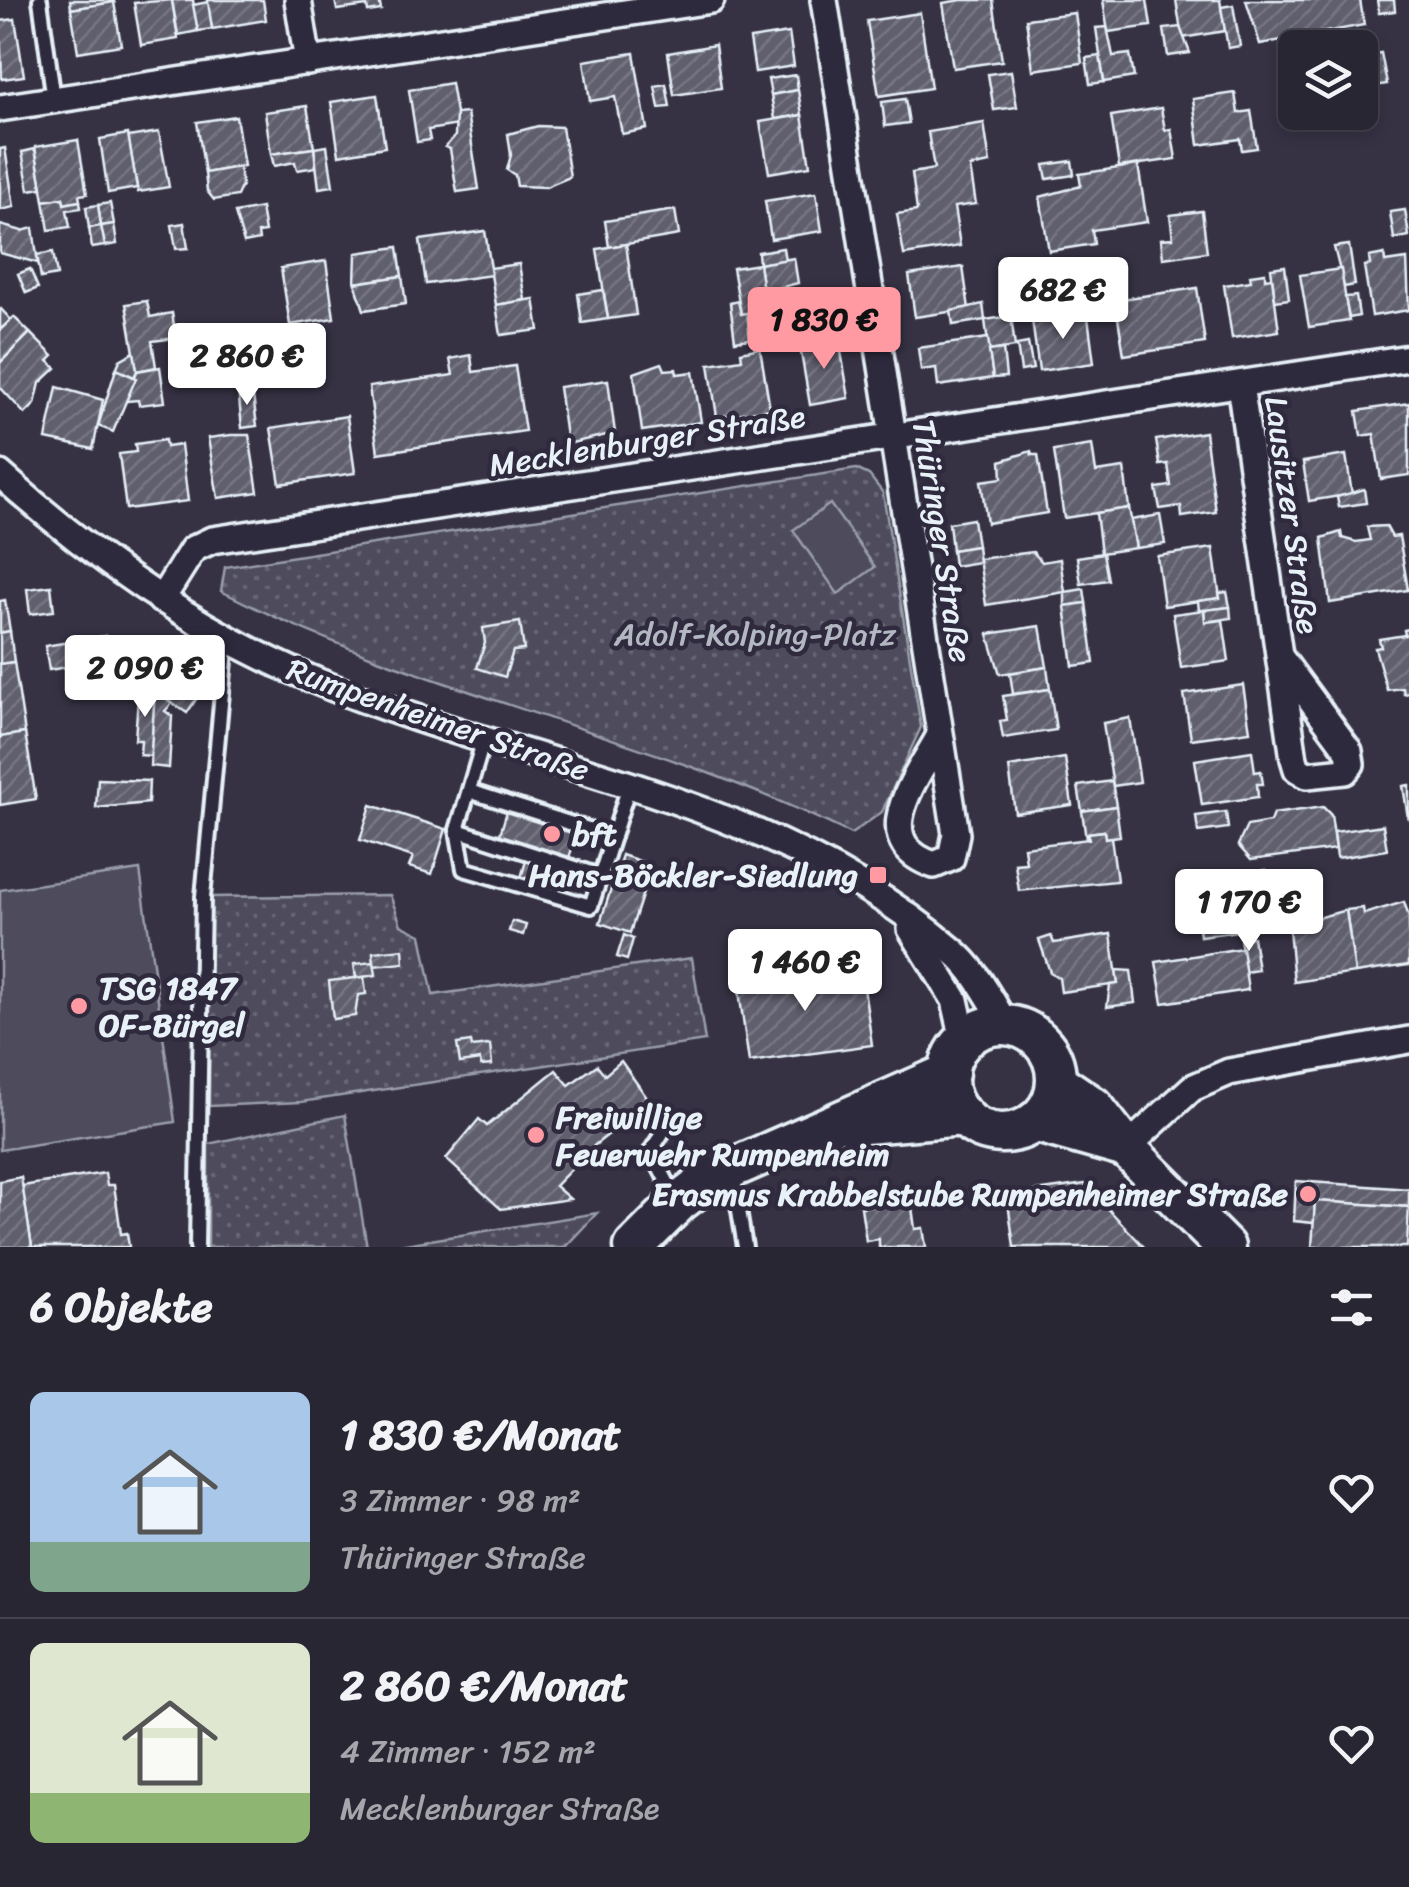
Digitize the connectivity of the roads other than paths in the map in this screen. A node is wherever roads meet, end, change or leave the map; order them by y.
1 (40, 0) edge
2 (298, 0) edge
3 (710, 0) edge
4 (824, 0) edge
5 (308, 62) junction
6 (54, 100) junction
7 (0, 108) edge
8 (1409, 358) edge
9 (1240, 384) junction
10 (893, 437) junction
11 (0, 474) edge
12 (160, 600) junction
13 (227, 639) junction
14 (1279, 656) dead end
15 (940, 736) dead end
16 (484, 738) junction
17 (629, 786) junction
18 (469, 791) junction
19 (457, 830) junction
20 (613, 836) junction
21 (600, 876) junction
22 (903, 916) junction
23 (1006, 1024) junction
24 (1409, 1040) edge
25 (956, 1057) junction
26 (1056, 1082) junction
27 (964, 1116) junction
28 (1034, 1122) junction
29 (666, 1127) dead end
30 (832, 1127) junction
31 (1126, 1148) junction
32 (732, 1166) junction
33 (678, 1203) junction
34 (196, 1247) edge
35 (634, 1247) edge
36 (745, 1247) edge
37 (1225, 1247) edge

1 - 6 lane
2 - 5 street
3 - 5 street
4 - 10 street, Thüringer Straße
5 - 6 street
6 - 7 street
8 - 9 street, Mecklenburger Straße
9 - 10 street, Mecklenburger Straße
9 - 14 street, Lausitzer Straße
10 - 12 street, Mecklenburger Straße
10 - 15 street, Thüringer Straße
11 - 12 street, Rumpenheimer Straße
12 - 13 street, Rumpenheimer Straße
13 - 16 street, Rumpenheimer Straße
13 - 34 lane
16 - 17 street, Rumpenheimer Straße
16 - 18 lane
17 - 20 lane
17 - 22 street, Rumpenheimer Straße
18 - 19 lane
18 - 20 lane
19 - 21 lane
19 - 21 lane
20 - 21 lane
22 - 23 street, Rumpenheimer Straße
22 - 25 street, Rumpenheimer Straße
23 - 25 street
23 - 26 street, Rumpenheimer Straße
24 - 31 street
25 - 27 street, Rumpenheimer Straße
25 - 30 street
26 - 28 street
26 - 31 street
27 - 28 street
27 - 30 street
28 - 31 street
29 - 33 lane
30 - 32 street
31 - 37 street
32 - 33 street
32 - 36 lane
33 - 35 street

